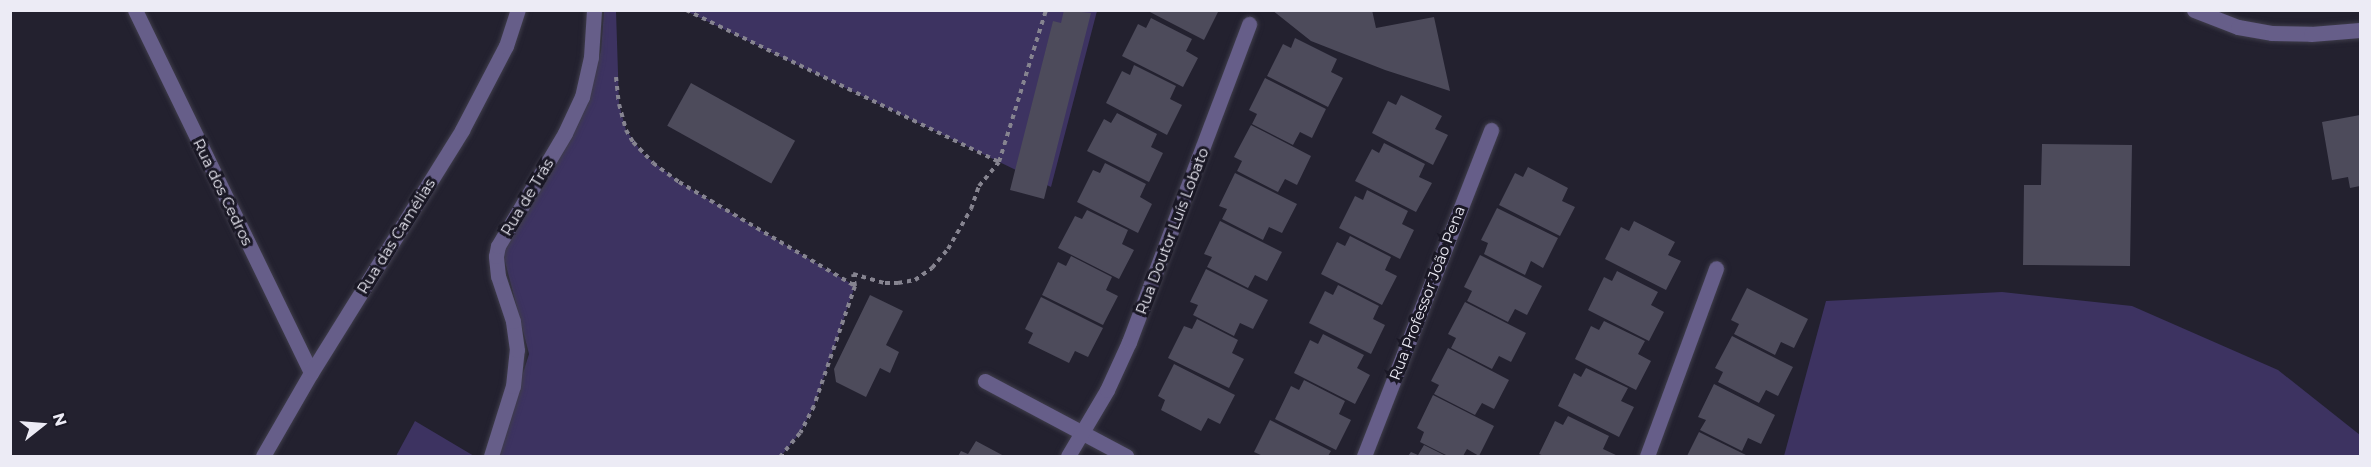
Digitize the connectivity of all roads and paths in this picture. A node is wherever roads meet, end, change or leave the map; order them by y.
1 (135, 10) edge
2 (518, 10) edge
3 (594, 10) edge
4 (686, 10) edge
5 (1046, 10) edge
6 (2194, 10) edge
7 (1249, 24) dead end
8 (2361, 30) edge
9 (616, 67) dead end
10 (1491, 130) dead end
11 (999, 162) junction
12 (1716, 268) dead end
13 (855, 285) junction
14 (311, 373) junction
15 (985, 381) dead end
16 (1081, 432) junction
17 (263, 456) edge
18 (491, 456) edge
19 (781, 456) edge
20 (1068, 456) edge
21 (1126, 456) edge
22 (1364, 456) edge
23 (1647, 456) edge

1 - 14 street, Rua dos Cedros
2 - 14 street, Rua das Camélias
3 - 18 street, Rua de Trás
4 - 11 path
5 - 11 path
6 - 8 street
7 - 16 street, Rua Doutor Luís Lobato
9 - 13 path
10 - 22 street, Rua Professor João Pena
11 - 13 path
12 - 23 street
13 - 19 path
14 - 17 street, Rua das Camélias
15 - 16 street
16 - 20 street, Rua Doutor Luís Lobato
16 - 21 street

